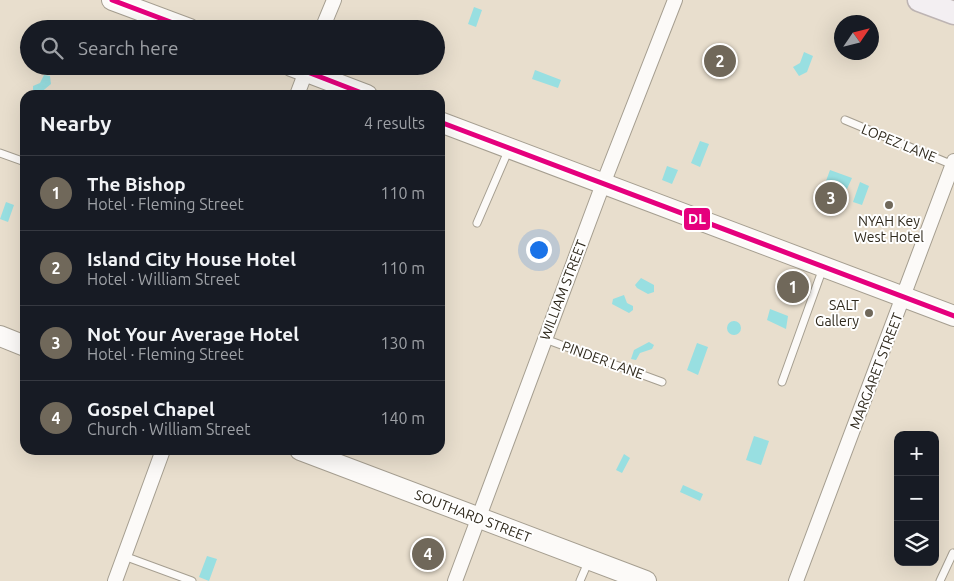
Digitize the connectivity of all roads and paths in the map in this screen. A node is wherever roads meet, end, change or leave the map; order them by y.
1 (112, 0) edge
2 (334, 0) edge
3 (675, 0) edge
4 (919, 0) edge
5 (954, 13) edge
6 (166, 20) edge
7 (326, 20) edge
8 (300, 75) edge
9 (318, 75) edge
10 (298, 90) edge
11 (356, 90) edge
12 (845, 120) dead end
13 (445, 124) edge
14 (509, 148) junction
15 (0, 153) edge
16 (20, 160) edge
17 (953, 163) edge
18 (603, 184) junction
19 (477, 223) dead end
20 (824, 265) junction
21 (904, 296) junction
22 (954, 316) edge
23 (0, 336) edge
24 (545, 339) junction
25 (20, 344) edge
26 (662, 382) dead end
27 (782, 382) dead end
28 (162, 455) edge
29 (334, 456) edge
30 (477, 518) junction
31 (953, 552) edge
32 (124, 556) junction
33 (589, 560) junction
34 (115, 581) edge
35 (192, 581) edge
36 (455, 581) edge
37 (580, 581) edge
38 (646, 581) edge
39 (796, 581) edge
40 (940, 581) edge

1 - 6 street
2 - 7 street
3 - 18 street, WILLIAM STREET
4 - 5 main road
8 - 10 street
9 - 11 street
12 - 17 lane, LOPEZ LANE
13 - 14 street
14 - 18 street
14 - 19 lane
15 - 16 lane
17 - 21 street, MARGARET STREET
18 - 20 street
18 - 24 street, WILLIAM STREET
20 - 21 street
20 - 27 lane
21 - 22 street
21 - 39 street, MARGARET STREET
23 - 25 street
24 - 26 lane, PINDER LANE
24 - 30 street, WILLIAM STREET
28 - 32 street
29 - 30 street, SOUTHARD STREET
30 - 33 street, SOUTHARD STREET
30 - 36 street, WILLIAM STREET
31 - 40 lane
32 - 34 street
32 - 35 lane
33 - 37 lane
33 - 38 street, SOUTHARD STREET

